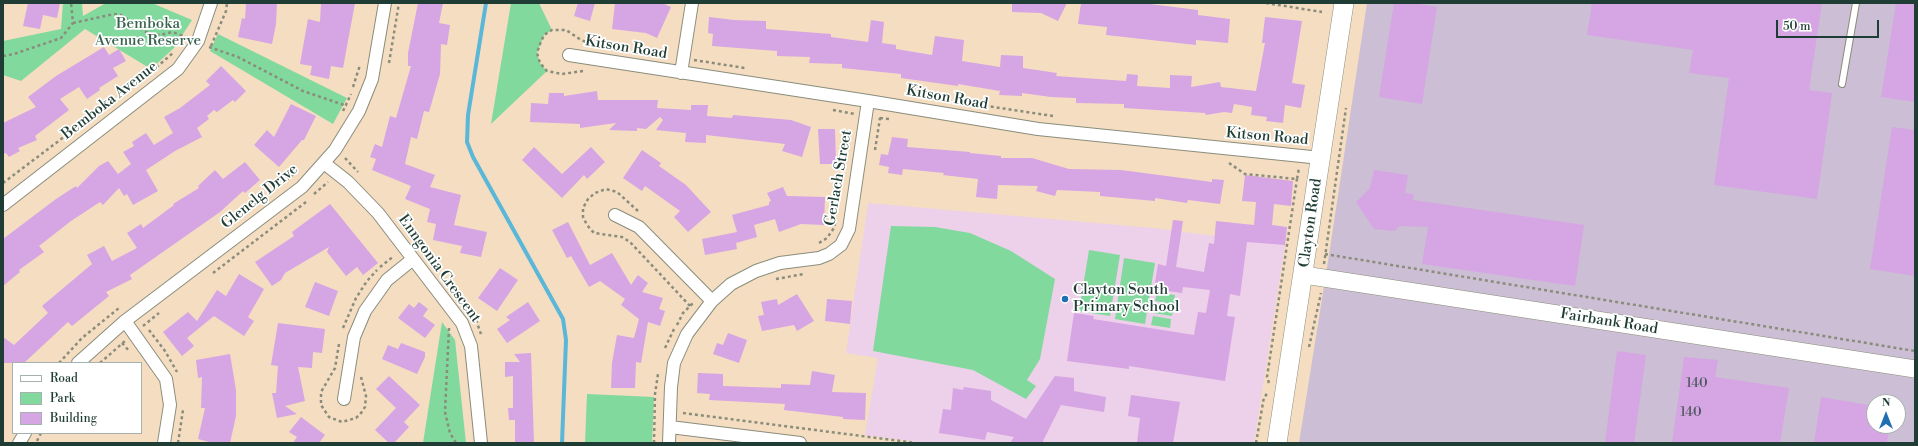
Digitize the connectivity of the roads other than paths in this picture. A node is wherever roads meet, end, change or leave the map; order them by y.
1 (211, 3) edge
2 (386, 3) edge
3 (692, 3) edge
4 (1344, 3) edge
5 (1856, 3) edge
6 (569, 55) dead end
7 (681, 73) junction
8 (1842, 84) dead end
9 (868, 101) junction
10 (1321, 158) junction
11 (324, 163) junction
12 (3, 205) edge
13 (615, 215) dead end
14 (413, 259) junction
15 (1304, 275) junction
16 (712, 301) junction
17 (125, 321) junction
18 (79, 362) edge
19 (1915, 369) edge
20 (344, 399) dead end
21 (670, 427) junction
22 (24, 434) edge
23 (19, 443) edge
24 (164, 443) edge
25 (481, 443) edge
26 (669, 443) edge
27 (800, 443) edge
28 (1277, 443) edge

1 - 12 street, Bemboka Avenue
2 - 11 street, Glenelg Drive
3 - 7 street
4 - 10 main road, Clayton Road
5 - 8 lane
6 - 7 street, Kitson Road
7 - 9 street, Kitson Road
9 - 10 street, Kitson Road
9 - 16 street, Gerlach Street
10 - 15 main road, Clayton Road
11 - 14 street, Enngonia Crescent
11 - 17 street, Glenelg Drive
13 - 16 street
14 - 20 street
14 - 25 street, Enngonia Crescent
15 - 19 main road, Fairbank Road
15 - 28 main road, Clayton Road
16 - 21 street
17 - 18 street, Glenelg Drive
17 - 24 street
21 - 26 street
21 - 27 street
22 - 23 street

